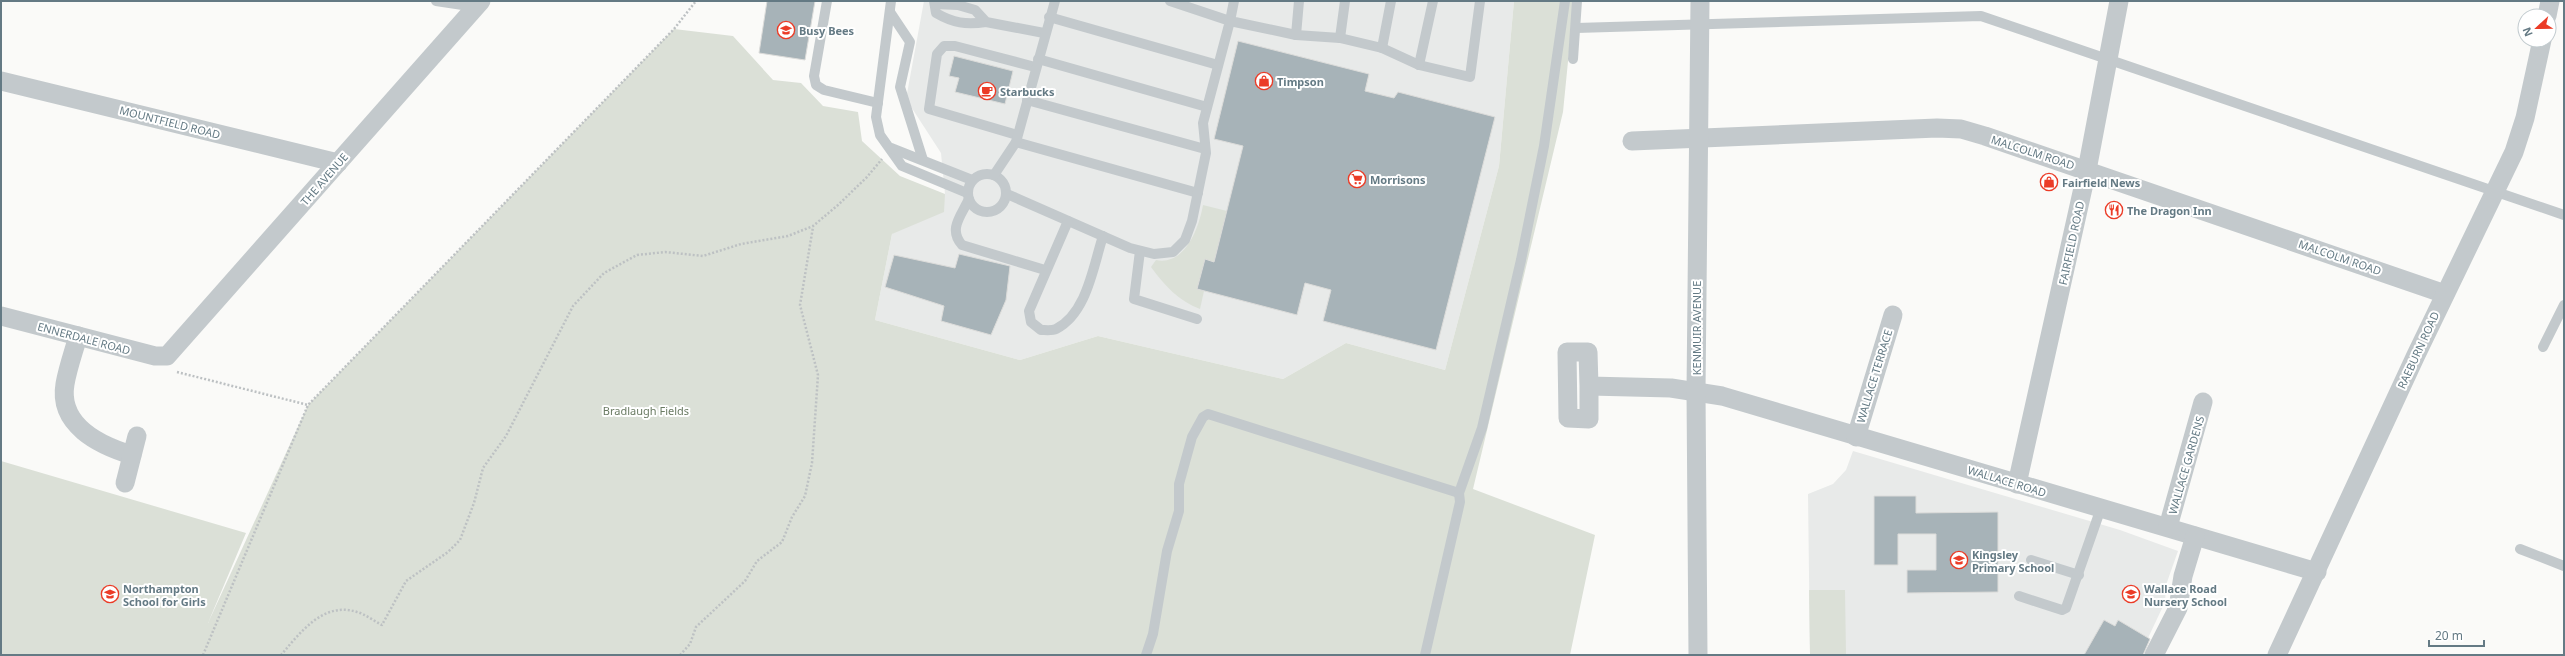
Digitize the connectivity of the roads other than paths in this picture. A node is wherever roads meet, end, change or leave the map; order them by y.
1 (436, 1) edge
2 (827, 1) edge
3 (891, 1) edge
4 (1055, 1) edge
5 (1170, 1) edge
6 (1234, 1) edge
7 (1299, 1) edge
8 (1345, 1) edge
9 (1391, 1) edge
10 (1433, 1) edge
11 (1480, 1) edge
12 (1565, 1) edge
13 (1577, 1) edge
14 (1700, 1) edge
15 (2119, 1) edge
16 (935, 2) edge
17 (478, 4) edge
18 (890, 12) junction
19 (1049, 17) junction
20 (1230, 20) junction
21 (986, 22) junction
22 (1699, 24) junction
23 (1576, 28) junction
24 (1044, 33) junction
25 (1296, 35) junction
26 (1340, 38) junction
27 (1382, 48) junction
28 (2540, 48) edge
29 (2108, 58) junction
30 (1574, 59) dead end
31 (1036, 63) junction
32 (1218, 65) junction
33 (1419, 65) junction
34 (1, 81) edge
35 (1027, 100) junction
36 (878, 103) junction
37 (1207, 107) junction
38 (1017, 138) junction
39 (1697, 139) junction
40 (1632, 141) dead end
41 (891, 148) junction
42 (1205, 149) junction
43 (923, 160) junction
44 (338, 163) junction
45 (2087, 170) junction
46 (994, 175) junction
47 (972, 180) junction
48 (2496, 192) junction
49 (1198, 193) junction
50 (1006, 194) junction
51 (968, 196) junction
52 (2564, 214) edge
53 (1068, 221) junction
54 (1103, 236) junction
55 (1140, 251) junction
56 (1045, 270) junction
57 (2445, 294) junction
58 (2564, 306) edge
59 (1893, 315) dead end
60 (1, 316) edge
61 (1197, 319) dead end
62 (78, 336) junction
63 (2543, 347) dead end
64 (167, 356) joint
65 (1589, 386) dead end
66 (1696, 391) junction
67 (2203, 402) dead end
68 (137, 436) dead end
69 (1856, 437) junction
70 (132, 455) junction
71 (125, 483) dead end
72 (2017, 484) junction
73 (1459, 494) junction
74 (2101, 508) junction
75 (2168, 527) junction
76 (2195, 536) junction
77 (2520, 549) dead end
78 (2032, 560) dead end
79 (2564, 566) edge
80 (2317, 572) junction
81 (2079, 575) junction
82 (2019, 596) dead end
83 (1146, 655) edge
84 (1425, 655) edge
85 (1698, 655) edge
86 (2154, 655) edge
87 (2277, 655) edge

1 - 17 lane
2 - 36 lane
3 - 18 lane
4 - 19 lane
5 - 20 lane
6 - 20 lane
7 - 25 lane
8 - 26 lane
9 - 27 lane
10 - 33 lane
11 - 33 lane
12 - 73 lane
13 - 23 lane
14 - 22 street, KENMUIR AVENUE
15 - 29 street, FAIRFIELD ROAD
16 - 21 lane
16 - 21 lane
17 - 44 street, THE AVENUE
18 - 36 lane
18 - 43 lane
19 - 24 lane
19 - 32 lane
20 - 25 lane
20 - 32 lane
21 - 24 lane
22 - 23 lane
22 - 29 lane
22 - 39 street, KENMUIR AVENUE
23 - 30 lane
24 - 31 lane
25 - 26 lane
26 - 27 lane
27 - 33 lane
28 - 48 street, RAEBURN ROAD
29 - 45 street, FAIRFIELD ROAD
29 - 48 lane
31 - 35 lane
31 - 37 lane
31 - 38 lane
32 - 37 lane
34 - 44 street, MOUNTFIELD ROAD
35 - 38 lane
35 - 42 lane
36 - 41 lane
37 - 42 lane
38 - 46 lane
38 - 49 lane
39 - 40 street, MALCOLM ROAD
39 - 45 street, MALCOLM ROAD
39 - 66 street, KENMUIR AVENUE
41 - 43 lane
41 - 51 lane
42 - 49 lane
43 - 47 lane
44 - 64 street, THE AVENUE
45 - 57 street, MALCOLM ROAD
45 - 72 street, FAIRFIELD ROAD
46 - 47 lane
46 - 50 lane
47 - 51 lane
48 - 52 lane
48 - 57 street, RAEBURN ROAD
49 - 55 lane
50 - 51 lane
50 - 53 lane
51 - 56 lane
53 - 54 lane
53 - 56 lane
54 - 55 lane
54 - 56 lane
55 - 61 lane
57 - 80 street, RAEBURN ROAD
58 - 63 lane
59 - 69 street, WALLACE TERRACE
60 - 62 street, ENNERDALE ROAD
62 - 64 street, ENNERDALE ROAD
62 - 70 street
65 - 66 street, WALLACE ROAD
66 - 69 street, WALLACE ROAD
66 - 85 street, KENMUIR AVENUE
67 - 75 street, WALLACE GARDENS
68 - 70 street
69 - 72 street, WALLACE ROAD
70 - 71 street
72 - 74 street, WALLACE ROAD
73 - 83 lane
73 - 84 lane
74 - 75 street, WALLACE ROAD
74 - 81 lane
75 - 76 street, WALLACE ROAD
76 - 80 street, WALLACE ROAD
76 - 86 street
77 - 79 lane
78 - 81 lane
80 - 87 street, RAEBURN ROAD
81 - 82 lane

